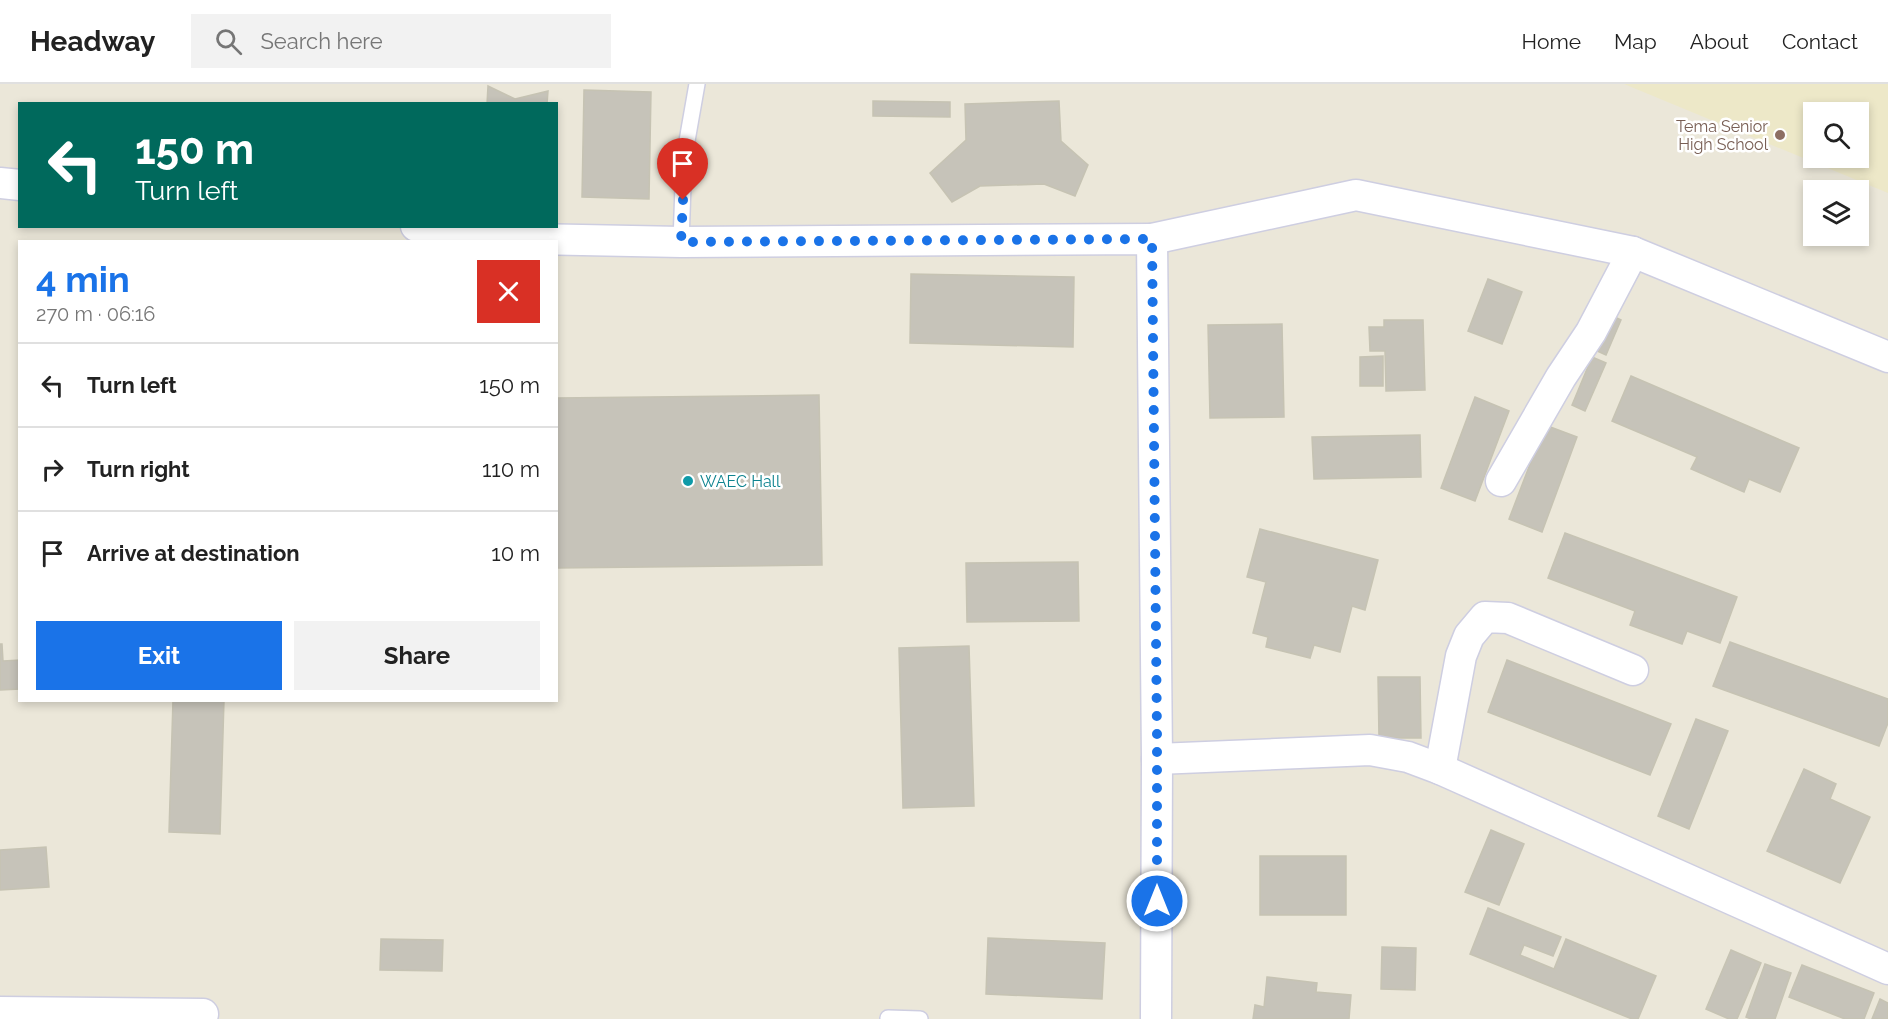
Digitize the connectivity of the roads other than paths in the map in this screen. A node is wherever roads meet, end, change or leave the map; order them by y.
1 (696, 84) edge
2 (0, 183) edge
3 (18, 185) edge
4 (434, 228) edge
5 (1152, 239) junction
6 (681, 242) junction
7 (1633, 252) junction
8 (1888, 357) edge
9 (1501, 481) dead end
10 (1633, 670) dead end
11 (1157, 759) junction
12 (1440, 769) junction
13 (1888, 969) edge
14 (0, 1012) edge
15 (203, 1014) dead end
16 (888, 1018) edge
17 (920, 1019) edge
18 (1156, 1019) edge

1 - 6 lane
2 - 3 street
4 - 6 street
5 - 6 street
5 - 7 street
5 - 11 street
7 - 8 street
7 - 9 street
10 - 12 street
11 - 12 street
11 - 18 street
12 - 13 street
14 - 15 street
16 - 17 lane

